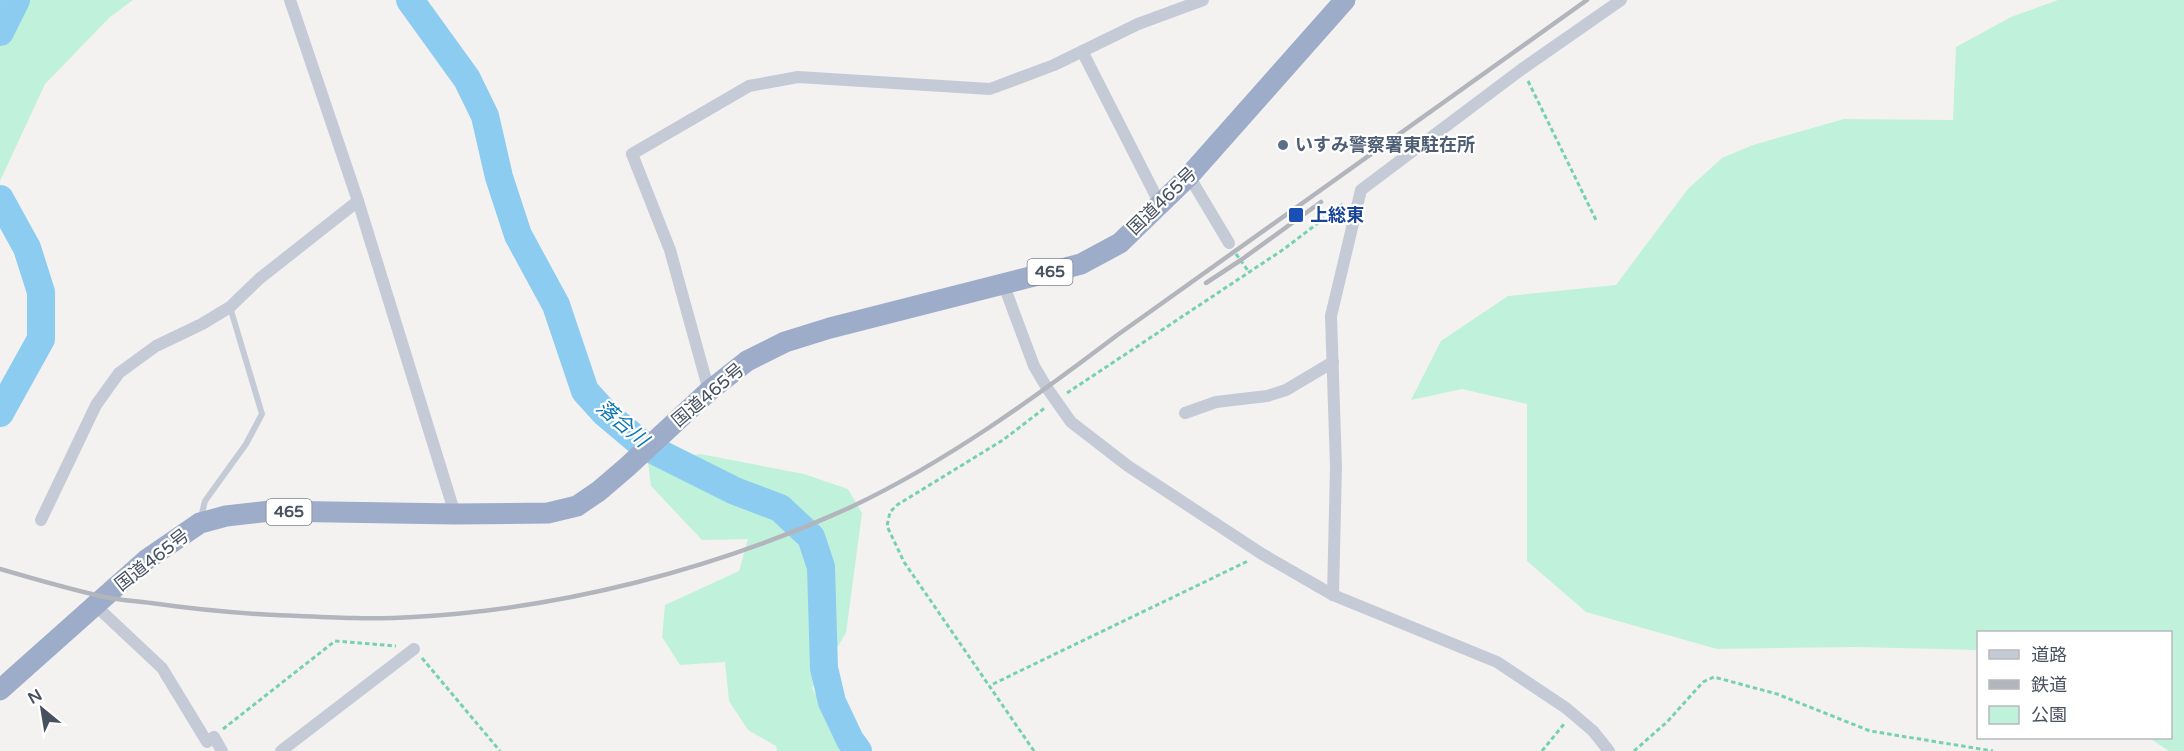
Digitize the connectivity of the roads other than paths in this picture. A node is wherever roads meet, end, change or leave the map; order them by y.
1 (290, 0) edge
2 (1203, 0) edge
3 (1345, 0) edge
4 (1621, 0) edge
5 (1082, 51) junction
6 (1189, 176) junction
7 (358, 201) junction
8 (1160, 204) junction
9 (1229, 243) road end
10 (1003, 284) junction
11 (230, 307) junction
12 (1332, 362) junction
13 (709, 391) junction
14 (1185, 413) dead end
15 (455, 514) junction
16 (41, 520) dead end
17 (200, 523) junction
18 (1333, 595) junction
19 (96, 606) junction
20 (414, 649) dead end
21 (0, 690) edge
22 (222, 751) edge
23 (280, 751) edge
24 (1609, 751) edge

1 - 7 street
2 - 5 street
3 - 6 highway, 国道465号 / 465
4 - 12 street
5 - 8 street
5 - 13 street
6 - 8 highway, 国道465号 / 465
6 - 9 street
7 - 11 street
7 - 15 street
8 - 10 highway, 国道465号 / 465
10 - 13 highway, 国道465号 / 465
10 - 18 street
11 - 16 street
11 - 17 lane
12 - 14 street
12 - 18 street
13 - 15 highway, 国道465号 / 465
15 - 17 highway, 国道465号 / 465
17 - 19 highway, 国道465号 / 465
18 - 24 street
19 - 21 highway, 国道465号 / 465
19 - 22 street
20 - 23 street

